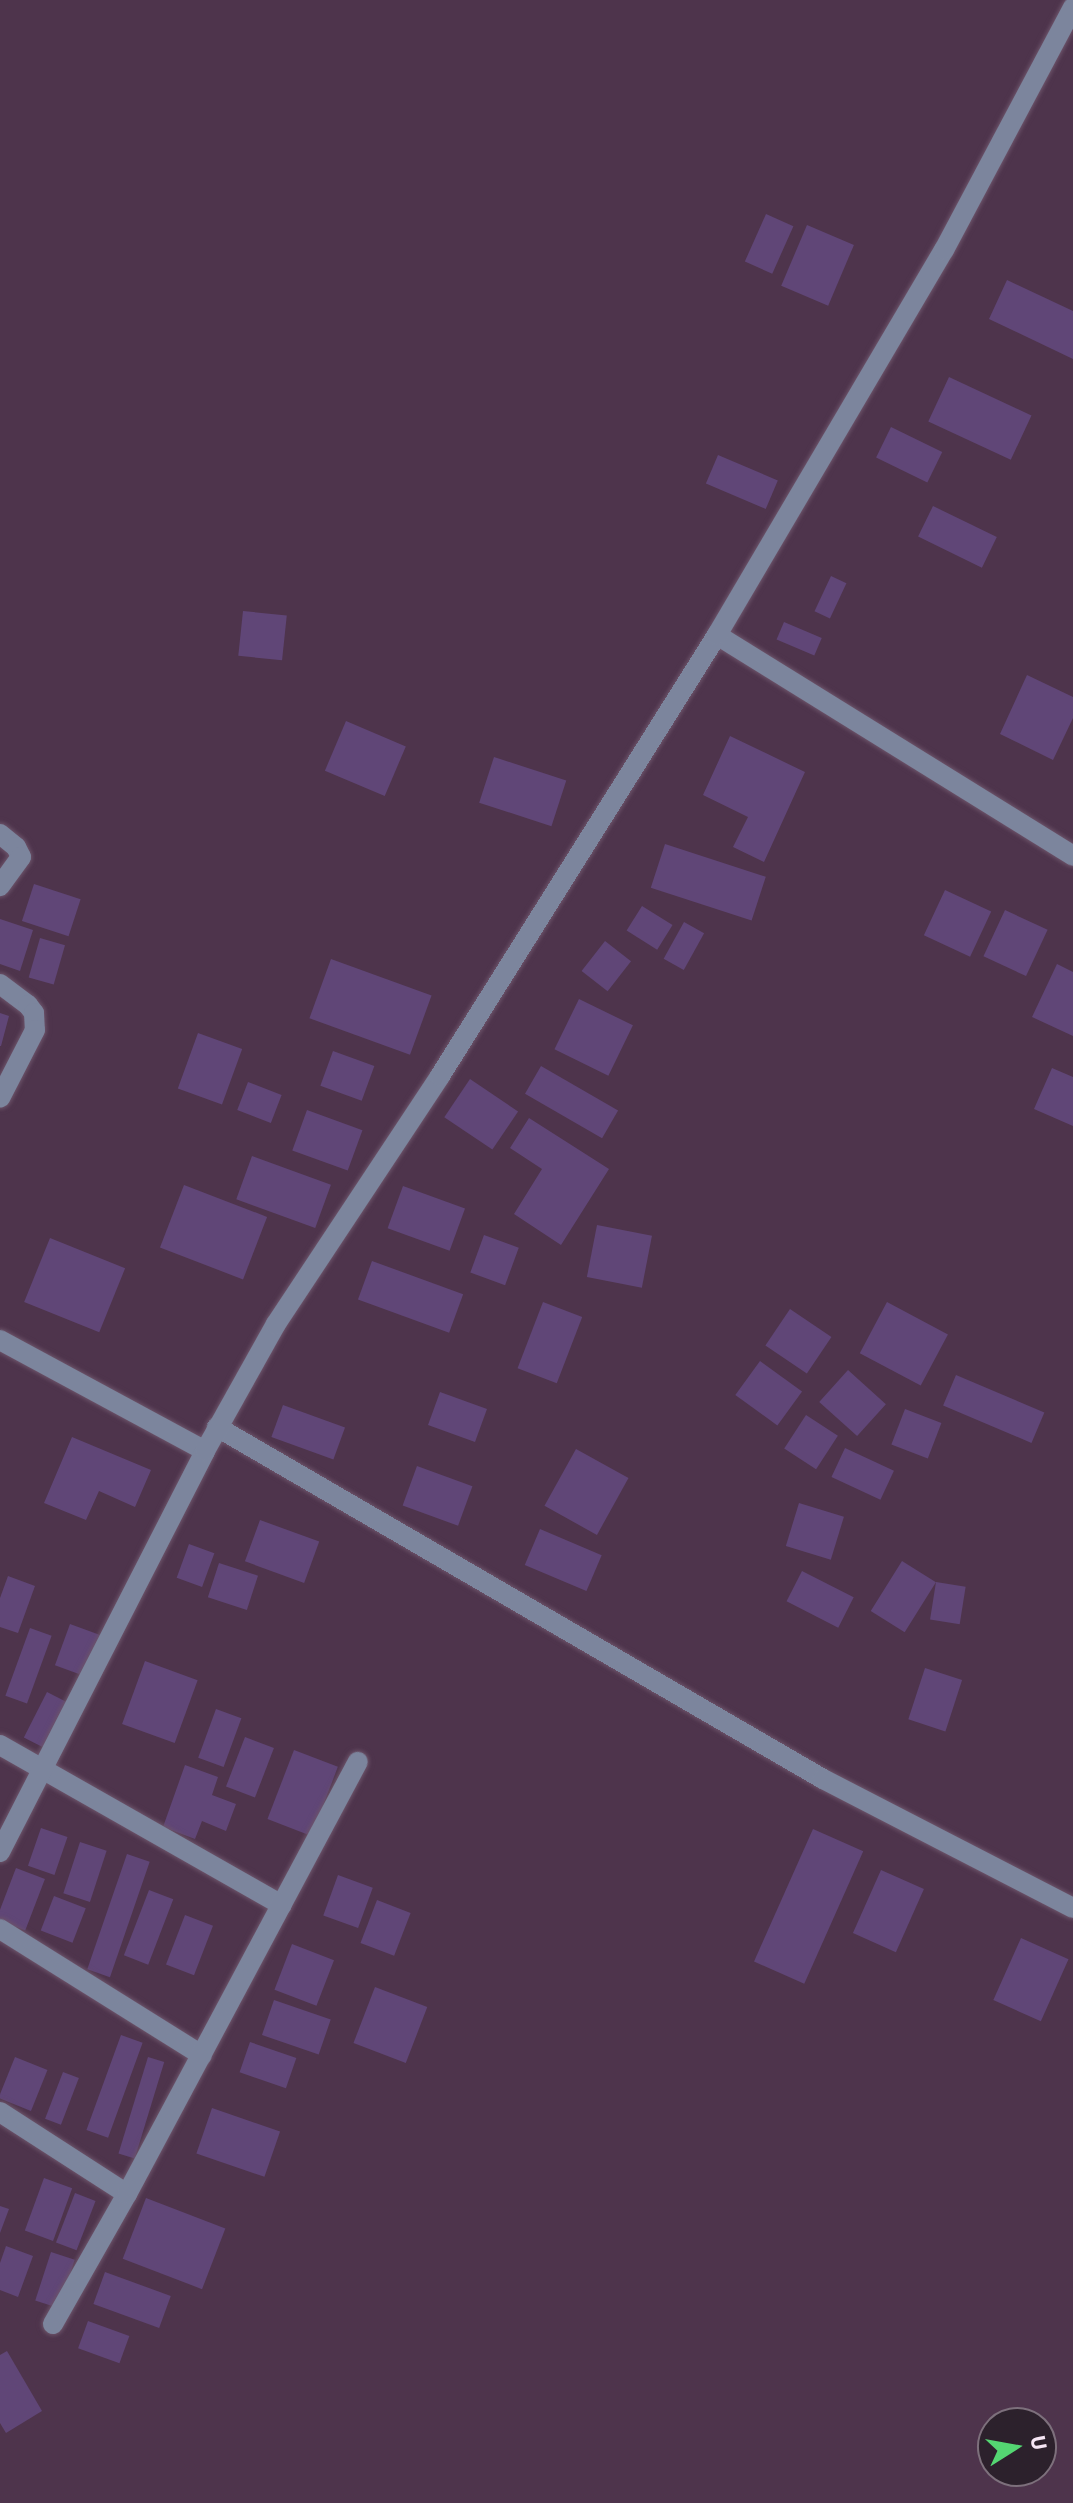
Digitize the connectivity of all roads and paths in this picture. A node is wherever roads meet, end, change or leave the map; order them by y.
1 (1073, 7) edge
2 (717, 635) junction
3 (0, 834) edge
4 (1073, 856) edge
5 (0, 886) edge
6 (0, 984) edge
7 (0, 1098) edge
8 (0, 1340) edge
9 (217, 1427) junction
10 (205, 1451) junction
11 (0, 1745) edge
12 (358, 1762) dead end
13 (43, 1768) junction
14 (0, 1852) edge
15 (282, 1905) junction
16 (1073, 1908) edge
17 (0, 1929) edge
18 (202, 2055) junction
19 (0, 2112) edge
20 (127, 2194) junction
21 (53, 2324) dead end

1 - 2 street
2 - 4 street
2 - 9 street
3 - 5 street
6 - 7 street
8 - 10 street
9 - 10 street
9 - 16 street
10 - 13 street
11 - 13 street
12 - 15 street
13 - 14 street
13 - 15 street
15 - 18 street
17 - 18 street
18 - 20 street
19 - 20 street
20 - 21 street

